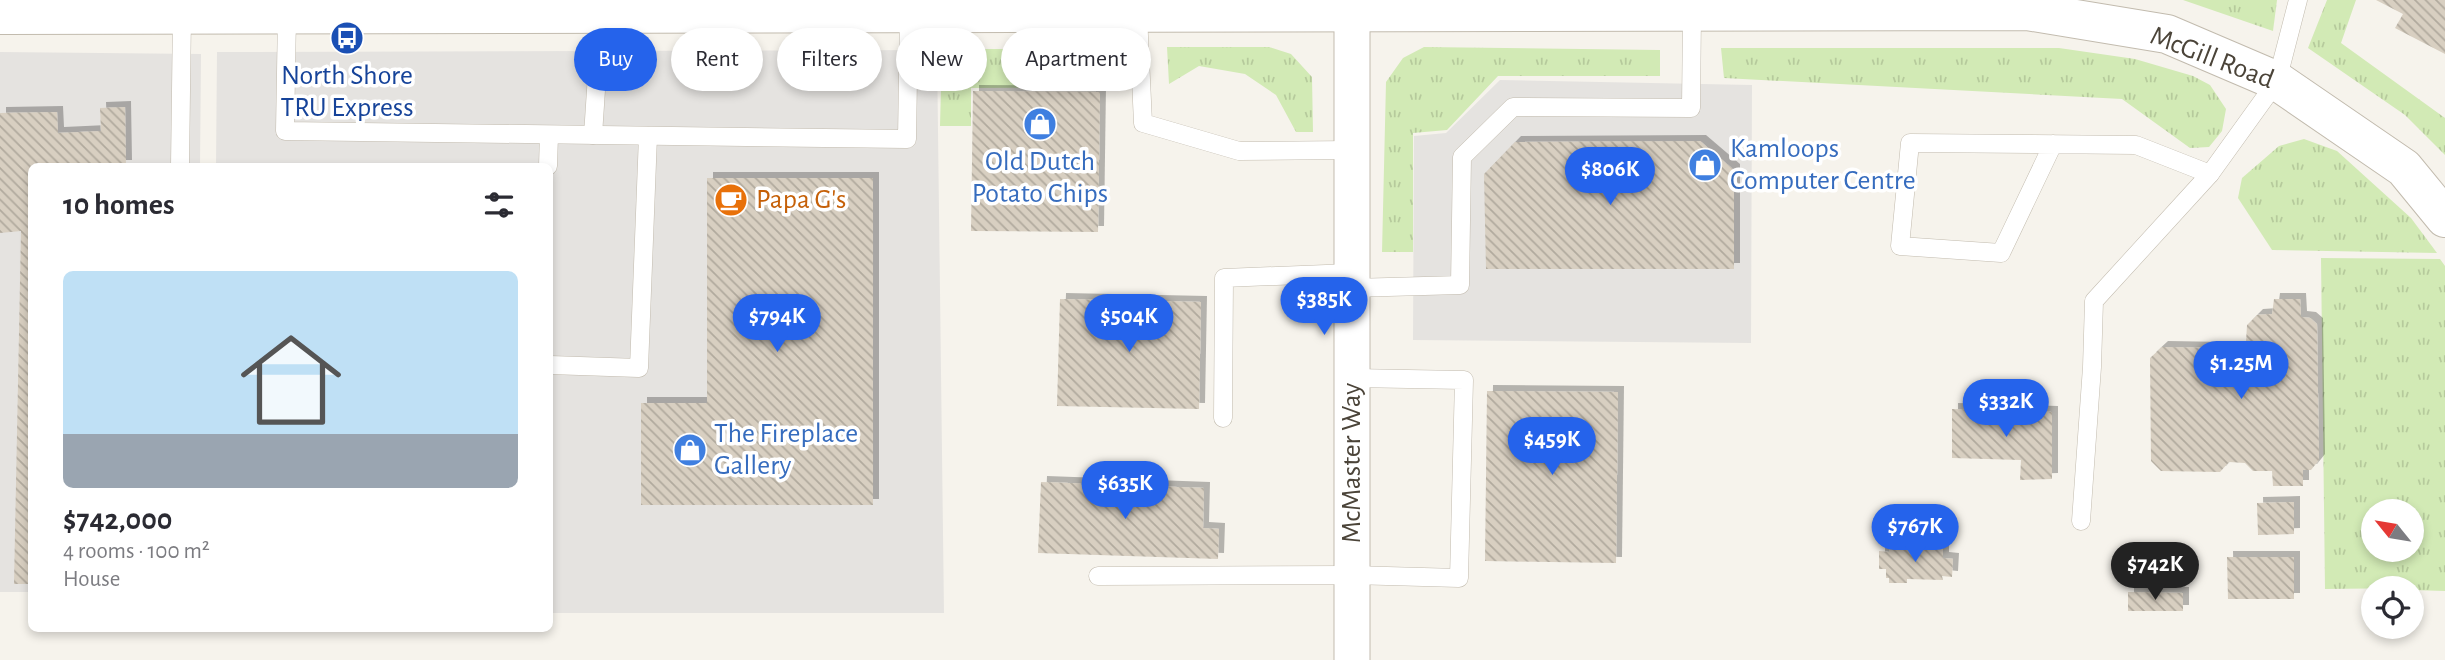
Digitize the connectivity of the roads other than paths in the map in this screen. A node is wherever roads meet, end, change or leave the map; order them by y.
1 (2298, 0) edge
2 (2027, 6) edge
3 (1354, 7) edge
4 (1416, 7) edge
5 (203, 10) edge
6 (1692, 14) junction
7 (0, 15) edge
8 (287, 15) junction
9 (601, 15) junction
10 (909, 15) junction
11 (1138, 15) junction
12 (2277, 80) junction
13 (549, 135) junction
14 (593, 135) junction
15 (648, 136) junction
16 (2053, 145) junction
17 (1351, 150) junction
18 (180, 163) edge
19 (548, 163) edge
20 (2210, 174) junction
21 (2445, 218) edge
22 (1352, 281) junction
23 (553, 365) edge
24 (1352, 377) junction
25 (1223, 418) dead end
26 (2081, 521) dead end
27 (1352, 575) junction
28 (1098, 576) dead end
29 (1352, 660) edge

1 - 12 lane
2 - 6 street, McGill Road
2 - 12 street, McGill Road
3 - 4 street, McGill Road
3 - 11 street, McGill Road
3 - 17 street, McMaster Way
4 - 6 street, McGill Road
5 - 7 street, McGill Road
5 - 8 street, McGill Road
5 - 18 lane
6 - 22 lane
8 - 9 street, McGill Road
8 - 13 lane
9 - 10 street, McGill Road
9 - 14 lane
10 - 11 street, McGill Road
10 - 15 lane
11 - 17 lane
12 - 20 lane
12 - 21 street, McGill Road
13 - 14 lane
13 - 19 lane
14 - 15 lane
15 - 23 lane
16 - 16 lane
16 - 20 lane
17 - 22 street, McMaster Way
20 - 26 lane
22 - 24 street, McMaster Way
22 - 25 lane
24 - 27 street, McMaster Way
24 - 27 lane
27 - 28 lane
27 - 29 street, McMaster Way

